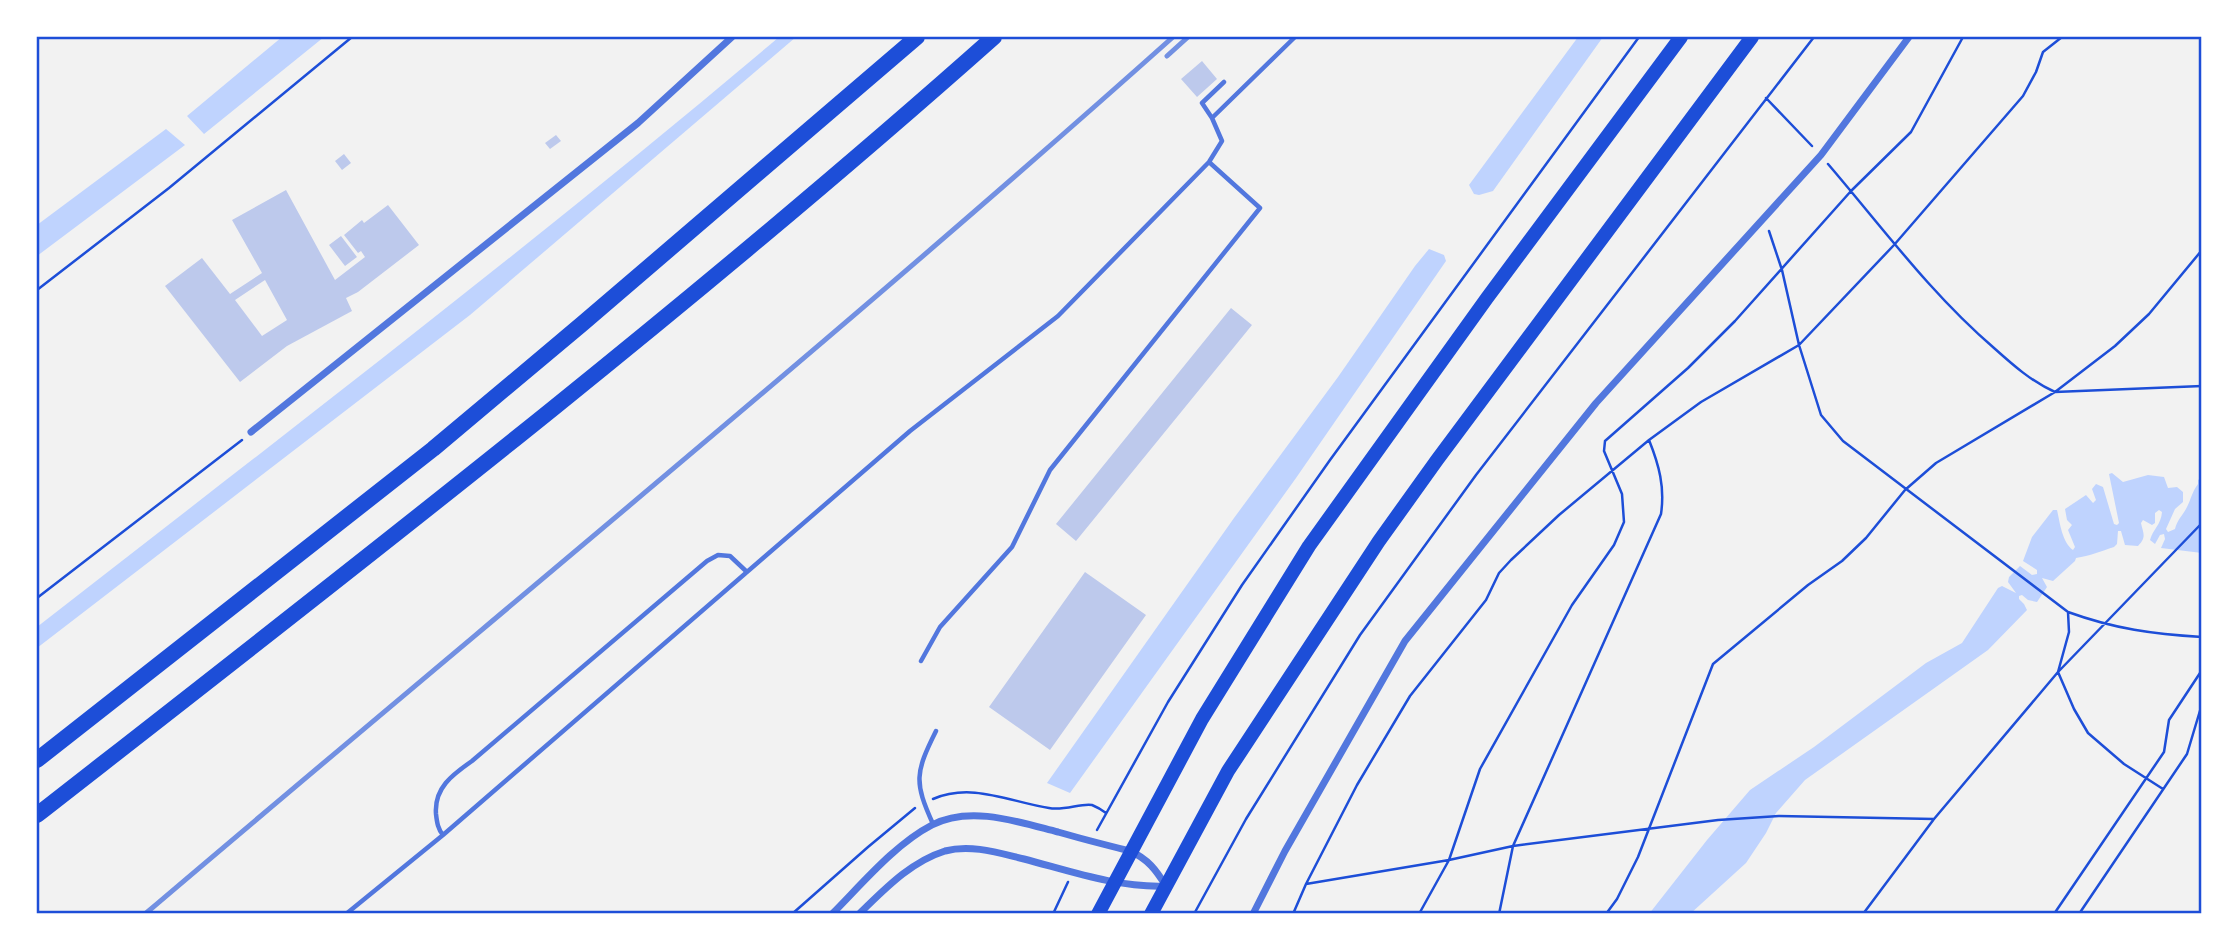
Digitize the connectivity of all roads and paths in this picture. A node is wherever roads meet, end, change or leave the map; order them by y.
1 (352, 37) edge
2 (732, 37) edge
3 (917, 37) edge
4 (995, 37) edge
5 (1295, 37) edge
6 (1639, 37) edge
7 (1681, 37) edge
8 (1752, 37) edge
9 (1814, 37) edge
10 (1909, 37) edge
11 (1963, 37) edge
12 (2063, 37) edge
13 (1224, 82) dead end
14 (1766, 98) junction
15 (1212, 118) junction
16 (1821, 155) junction
17 (1209, 162) junction
18 (1851, 191) junction
19 (1765, 218) junction
20 (1894, 245) junction
21 (2202, 250) edge
22 (1783, 270) junction
23 (37, 290) edge
24 (1799, 345) junction
25 (2202, 386) edge
26 (2055, 392) junction
27 (251, 432) joint
28 (1649, 440) junction
29 (1611, 470) junction
30 (1905, 490) junction
31 (2202, 523) edge
32 (747, 572) junction
33 (37, 598) edge
34 (2068, 612) junction
35 (2103, 625) junction
36 (2202, 637) edge
37 (920, 661) dead end
38 (2202, 670) edge
39 (2059, 672) junction
40 (2202, 704) edge
41 (2200, 716) edge
42 (936, 731) dead end
43 (37, 760) edge
44 (2147, 778) junction
45 (2163, 789) junction
46 (37, 815) edge
47 (1934, 819) junction
48 (933, 824) junction
49 (1648, 828) junction
50 (443, 835) junction
51 (1091, 840) junction
52 (1513, 846) junction
53 (1130, 851) junction
54 (1449, 860) junction
55 (1074, 872) junction
56 (1115, 881) junction
57 (1306, 884) junction
58 (1166, 886) junction
59 (346, 914) edge
60 (832, 914) edge
61 (859, 914) edge
62 (1053, 914) edge
63 (1098, 914) edge
64 (1152, 914) edge
65 (1194, 914) edge
66 (1253, 914) edge
67 (1293, 914) edge
68 (1419, 914) edge
69 (1499, 914) edge
70 (1606, 914) edge
71 (1863, 914) edge
72 (2054, 914) edge
73 (2080, 914) edge

1 - 23 path
2 - 27 street
3 - 43 highway
4 - 46 highway
5 - 15 lane
6 - 51 path
7 - 53 highway
8 - 58 highway
9 - 14 path
10 - 16 street
11 - 18 path
12 - 20 path
13 - 15 lane
14 - 16 path
14 - 65 path
15 - 17 lane
16 - 18 path
16 - 19 street
17 - 32 lane
17 - 37 lane
18 - 20 path
18 - 22 path
19 - 22 path
19 - 66 street
20 - 24 path
20 - 26 path
21 - 26 path
22 - 24 path
22 - 29 path
24 - 28 path
24 - 30 path
25 - 26 path
26 - 30 path
27 - 33 path
28 - 29 path
28 - 52 path
29 - 54 path
29 - 57 path
30 - 34 path
30 - 49 path
31 - 35 path
32 - 50 lane
32 - 50 lane
34 - 35 path
34 - 39 path
35 - 36 path
35 - 39 path
38 - 44 path
39 - 44 path
39 - 47 path
40 - 41 path
41 - 45 path
42 - 48 lane
44 - 45 path
44 - 72 path
45 - 73 path
47 - 49 path
47 - 71 path
48 - 51 street
48 - 60 street
49 - 52 path
49 - 70 path
50 - 59 lane
51 - 53 street
52 - 54 path
52 - 69 path
53 - 56 highway
53 - 58 street
54 - 57 path
54 - 68 path
55 - 56 street
55 - 61 street
55 - 62 path
56 - 58 street
56 - 63 highway
57 - 67 path
58 - 64 highway

